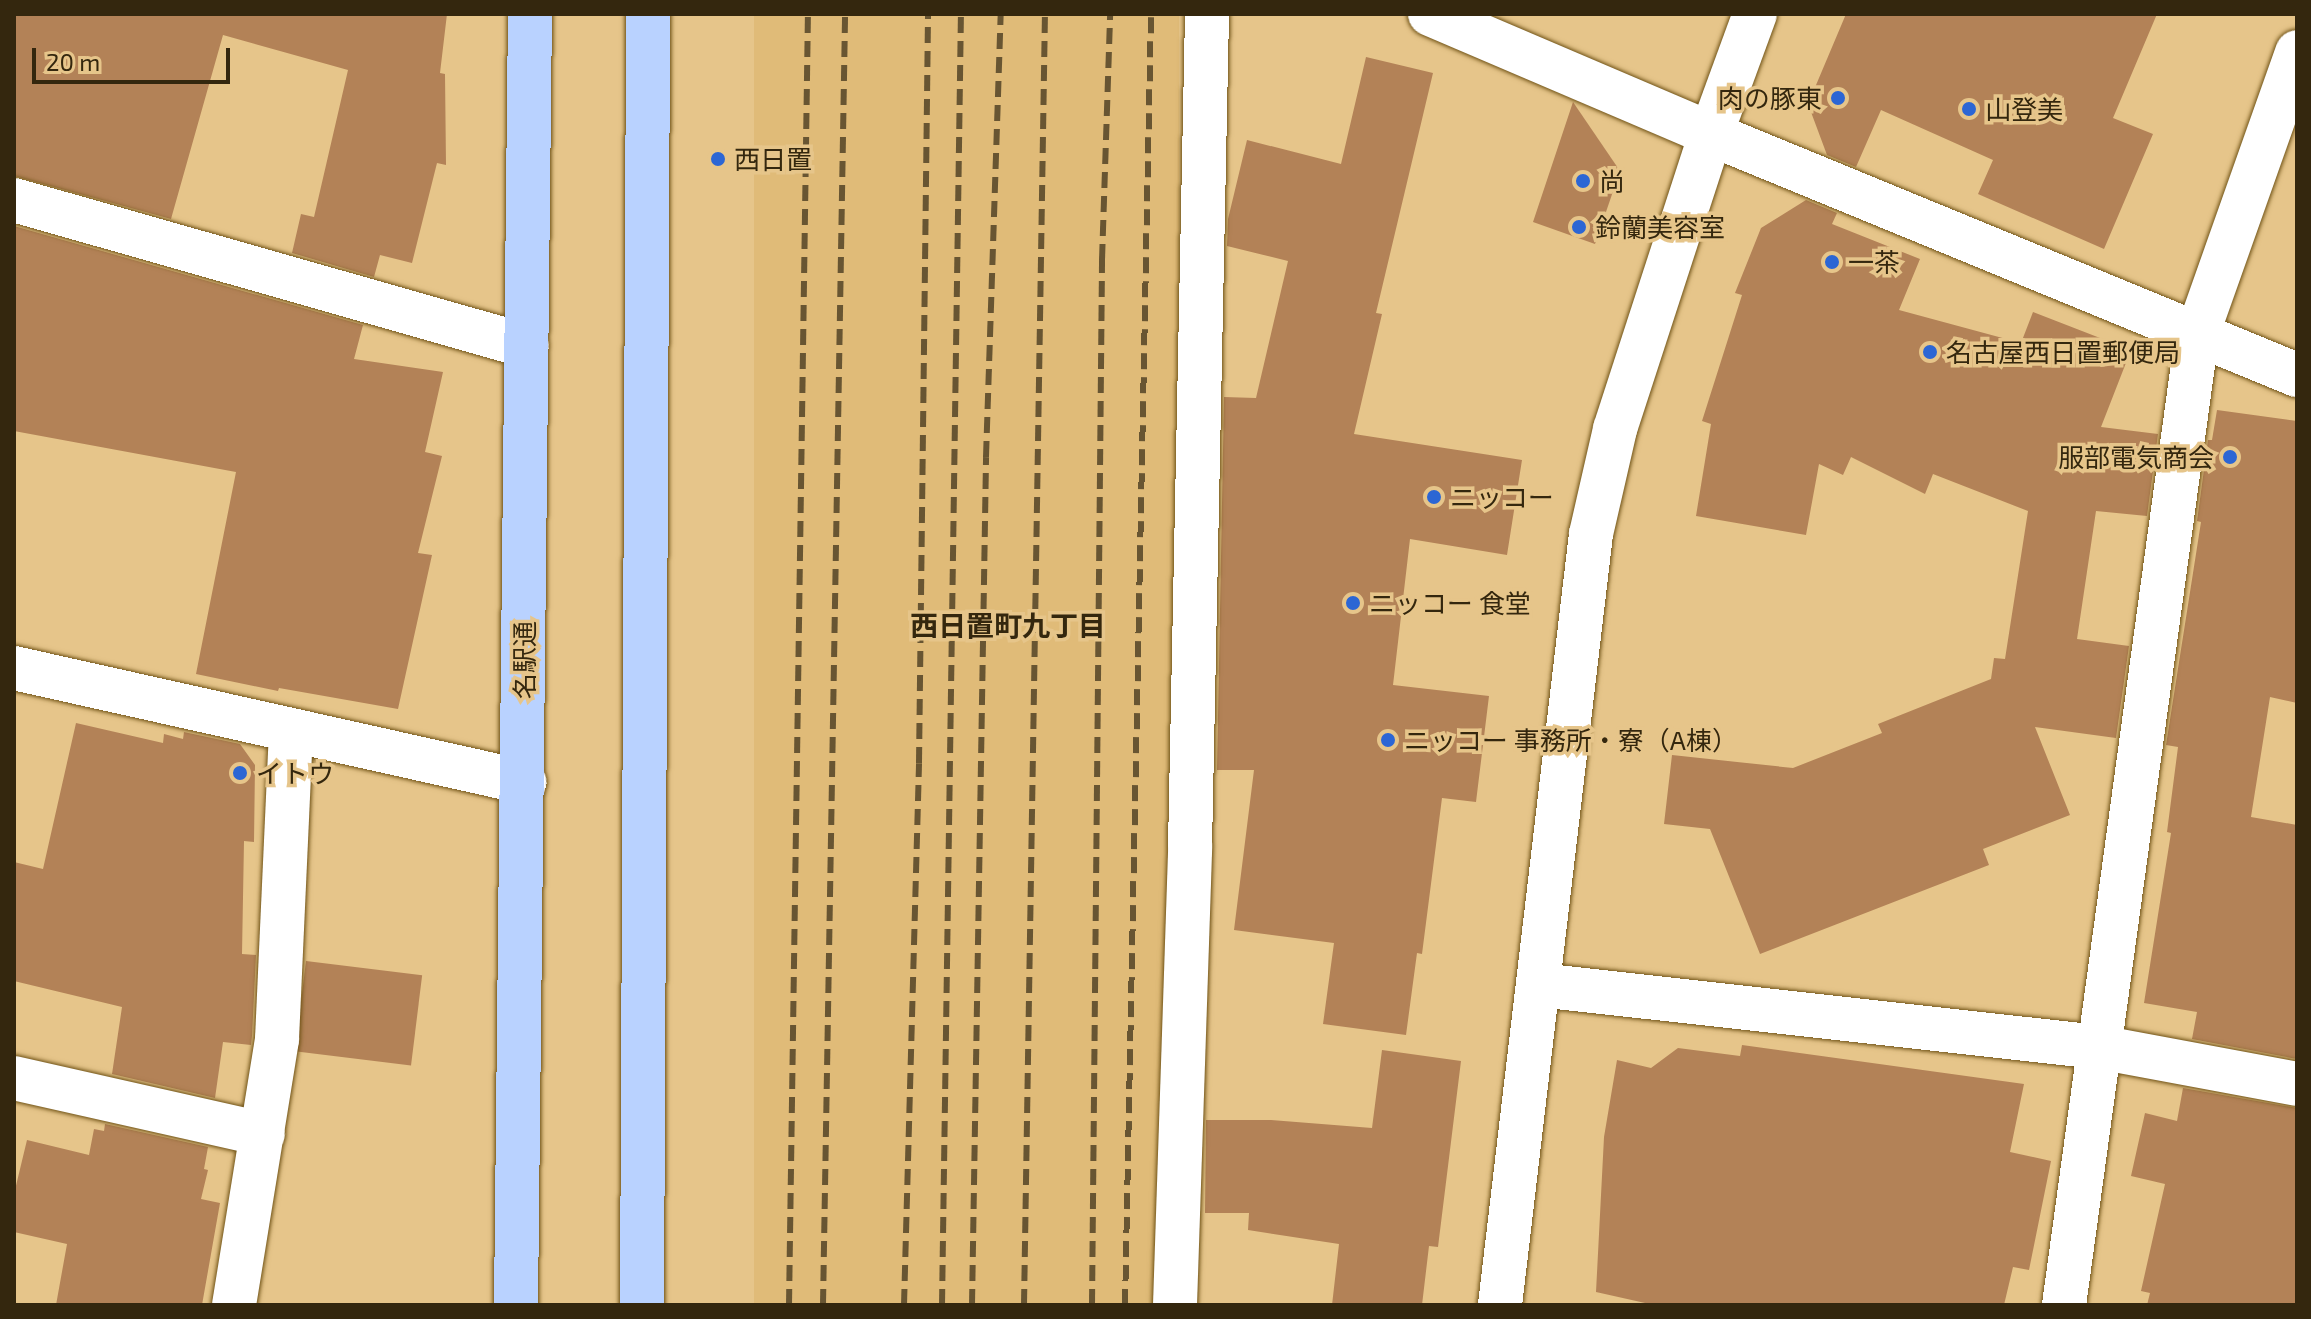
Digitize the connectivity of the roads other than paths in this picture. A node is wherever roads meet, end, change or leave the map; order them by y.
1 (530, 14) edge
2 (648, 14) edge
3 (1207, 14) edge
4 (1432, 14) edge
5 (1755, 14) edge
6 (2297, 52) edge
7 (2287, 114) edge
8 (1711, 134) junction
9 (14, 200) edge
10 (2197, 335) junction
11 (527, 346) junction
12 (2297, 375) edge
13 (14, 668) edge
14 (291, 731) junction
15 (524, 782) junction
16 (1539, 985) junction
17 (2098, 1047) junction
18 (14, 1078) edge
19 (2297, 1084) edge
20 (263, 1134) junction
21 (234, 1305) edge
22 (516, 1305) edge
23 (642, 1305) edge
24 (1175, 1305) edge
25 (1501, 1305) edge
26 (2064, 1305) edge

1 - 11 main road, 名駅通
2 - 23 main road
3 - 24 street
4 - 8 street
5 - 8 street
6 - 7 street
7 - 10 street
8 - 10 street
8 - 16 street
9 - 11 street
10 - 12 street
10 - 17 street
11 - 15 main road, 名駅通
13 - 14 street
14 - 15 street
14 - 20 street
15 - 22 main road, 名駅通
16 - 17 street
16 - 25 street
17 - 19 street
17 - 26 street
18 - 20 street
20 - 21 street

